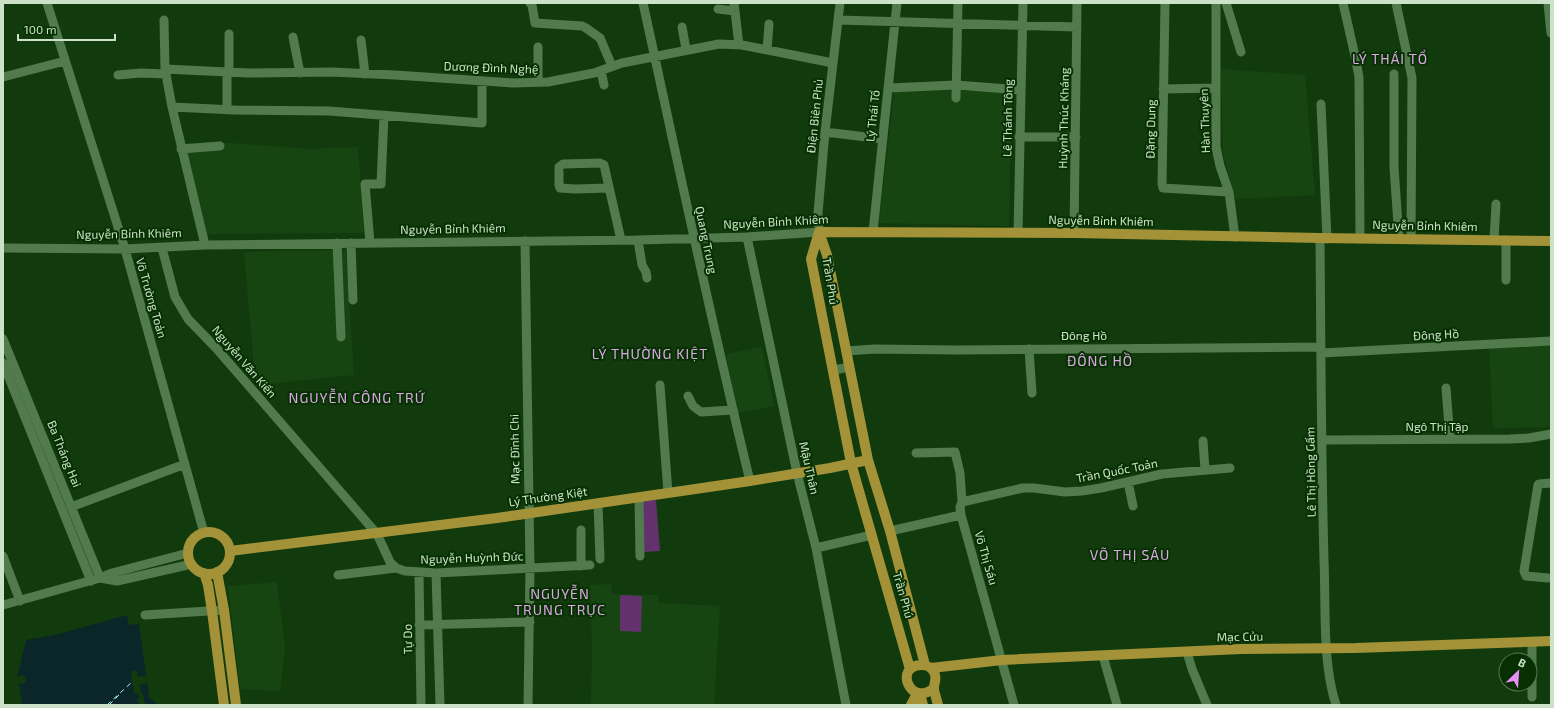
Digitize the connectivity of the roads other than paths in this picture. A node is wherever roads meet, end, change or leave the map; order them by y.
1 (47, 3) edge
2 (530, 3) edge
3 (643, 3) edge
4 (840, 3) edge
5 (897, 3) edge
6 (958, 3) edge
7 (1022, 3) edge
8 (1077, 3) edge
9 (1165, 3) edge
10 (1216, 3) edge
11 (1226, 3) edge
12 (1342, 3) edge
13 (1396, 3) edge
14 (1548, 3) edge
15 (735, 7) edge
16 (718, 9) dead end
17 (164, 20) dead end
18 (838, 20) junction
19 (895, 22) junction
20 (769, 24) dead end
21 (957, 24) junction
22 (1021, 24) junction
23 (682, 27) dead end
24 (1077, 27) junction
25 (1551, 33) edge
26 (229, 34) dead end
27 (294, 37) dead end
28 (361, 40) dead end
29 (739, 45) junction
30 (538, 47) dead end
31 (686, 49) junction
32 (767, 50) junction
33 (1241, 52) dead end
34 (655, 55) junction
35 (65, 61) junction
36 (833, 63) junction
37 (612, 66) junction
38 (601, 71) junction
39 (166, 72) junction
40 (228, 72) junction
41 (300, 73) junction
42 (365, 74) junction
43 (1394, 74) dead end
44 (118, 75) dead end
45 (3, 77) edge
46 (482, 81) junction
47 (538, 82) junction
48 (604, 85) dead end
49 (956, 85) junction
50 (889, 88) junction
51 (1216, 88) junction
52 (1163, 89) junction
53 (1020, 90) junction
54 (956, 98) dead end
55 (1322, 104) dead end
56 (172, 107) junction
57 (227, 110) junction
58 (384, 115) junction
59 (825, 132) junction
60 (1076, 137) junction
61 (1019, 138) junction
62 (883, 139) junction
63 (220, 146) dead end
64 (181, 149) junction
65 (609, 188) junction
66 (1229, 192) junction
67 (1496, 204) dead end
68 (819, 232) junction
69 (873, 232) junction
70 (1018, 233) junction
71 (1074, 233) junction
72 (747, 237) junction
73 (1235, 237) junction
74 (693, 238) junction
75 (1324, 239) junction
76 (1360, 239) junction
77 (1399, 239) junction
78 (1411, 239) junction
79 (621, 240) junction
80 (638, 240) junction
81 (1494, 240) junction
82 (1506, 240) junction
83 (525, 241) junction
84 (1551, 241) edge
85 (337, 243) junction
86 (351, 243) junction
87 (370, 243) junction
88 (205, 245) junction
89 (3, 248) edge
90 (162, 248) junction
91 (125, 249) junction
92 (647, 278) dead end
93 (1506, 280) dead end
94 (354, 300) dead end
95 (341, 337) dead end
96 (3, 339) edge
97 (1551, 341) edge
98 (1029, 349) junction
99 (1322, 350) junction
100 (846, 351) junction
101 (3, 363) edge
102 (849, 368) junction
103 (834, 370) junction
104 (660, 386) dead end
105 (1446, 388) dead end
106 (1032, 393) dead end
107 (688, 396) dead end
108 (732, 410) junction
109 (31, 419) junction
110 (1551, 434) edge
111 (1450, 439) junction
112 (1322, 440) junction
113 (1203, 441) dead end
114 (916, 453) dead end
115 (868, 460) junction
116 (851, 463) junction
117 (185, 464) junction
118 (1230, 468) dead end
119 (1205, 470) junction
120 (797, 473) junction
121 (750, 481) junction
122 (1128, 482) junction
123 (1551, 482) edge
124 (668, 493) junction
125 (639, 497) junction
126 (962, 502) junction
127 (598, 503) junction
128 (1133, 506) dead end
129 (72, 507) junction
130 (528, 512) junction
131 (961, 515) junction
132 (581, 530) dead end
133 (890, 531) junction
134 (204, 533) junction
135 (377, 534) junction
136 (872, 535) junction
137 (816, 548) junction
138 (230, 551) junction
139 (188, 553) junction
140 (3, 556) edge
141 (640, 556) dead end
142 (600, 559) dead end
143 (192, 564) junction
144 (396, 568) junction
145 (530, 568) junction
146 (217, 572) junction
147 (204, 573) junction
148 (419, 573) junction
149 (436, 573) junction
150 (338, 575) dead end
151 (100, 578) junction
152 (1548, 578) dead end
153 (91, 581) junction
154 (20, 601) junction
155 (3, 605) edge
156 (224, 610) junction
157 (212, 611) junction
158 (145, 615) dead end
159 (530, 622) junction
160 (419, 624) junction
161 (438, 624) junction
162 (1551, 641) edge
163 (1532, 642) junction
164 (1327, 649) junction
165 (1188, 652) junction
166 (1103, 656) junction
167 (1002, 660) junction
168 (928, 666) junction
169 (910, 669) junction
170 (934, 688) junction
171 (918, 694) junction
172 (1532, 697) dead end
173 (224, 705) edge
174 (236, 705) edge
175 (421, 705) edge
176 (440, 705) edge
177 (528, 705) edge
178 (846, 705) edge
179 (911, 705) edge
180 (923, 705) edge
181 (938, 705) edge
182 (1014, 705) edge
183 (1117, 705) edge
184 (1207, 705) edge
185 (1336, 705) edge

1 - 35 street, Võ Trường Toản
2 - 37 street
3 - 34 street, Quang Trung
4 - 18 street, Điện Biên Phủ
5 - 19 street, Lý Thái Tổ
6 - 21 street
7 - 22 street, Lê Thánh Tông
8 - 24 street, Huỳnh Thúc Kháng
9 - 52 street, Đặng Dung
10 - 51 street, Hàn Thuyên
11 - 33 street
12 - 76 street
13 - 78 street
14 - 25 street
15 - 16 street
15 - 29 street
17 - 39 street
18 - 19 street
18 - 36 street, Điện Biên Phủ
19 - 21 street
19 - 50 street, Lý Thái Tổ
20 - 32 street
21 - 22 street
21 - 49 street
22 - 24 street
22 - 53 street, Lê Thánh Tông
23 - 31 street
24 - 60 street, Huỳnh Thúc Kháng
26 - 40 street
27 - 41 street
28 - 42 street
29 - 31 street, Dương Đình Nghệ
29 - 32 street, Dương Đình Nghệ
30 - 47 street
31 - 34 street, Dương Đình Nghệ
32 - 36 street, Dương Đình Nghệ
34 - 37 street, Dương Đình Nghệ
34 - 74 street, Quang Trung
35 - 45 street
35 - 91 street, Võ Trường Toản
36 - 59 street, Điện Biên Phủ
37 - 38 street, Dương Đình Nghệ
38 - 47 street, Dương Đình Nghệ
38 - 48 street
39 - 40 street, Dương Đình Nghệ
39 - 44 street, Dương Đình Nghệ
39 - 56 street
40 - 41 street, Dương Đình Nghệ
40 - 57 street
41 - 42 street, Dương Đình Nghệ
42 - 46 street, Dương Đình Nghệ
43 - 77 street
46 - 47 street, Dương Đình Nghệ
46 - 58 street
49 - 50 street
49 - 53 street
49 - 54 street
50 - 62 street, Lý Thái Tổ
51 - 52 street
51 - 66 street, Hàn Thuyên
52 - 66 street, Đặng Dung
53 - 61 street, Lê Thánh Tông
55 - 75 street, Lê Thị Hồng Gấm
56 - 57 street
56 - 64 street
57 - 58 street
58 - 87 street
59 - 62 street
59 - 68 street, Điện Biên Phủ
60 - 61 street
60 - 71 street, Huỳnh Thúc Kháng
61 - 70 street, Lê Thánh Tông
62 - 69 street, Lý Thái Tổ
63 - 64 street
64 - 88 street
65 - 65 street
65 - 79 street
66 - 73 street, Hàn Thuyên
67 - 81 street
68 - 69 main road, Nguyễn Bỉnh Khiêm
68 - 72 street, Nguyễn Bỉnh Khiêm
68 - 100 main road, Trần Phú
68 - 103 main road, Trần Phú
69 - 70 main road, Nguyễn Bỉnh Khiêm
70 - 71 main road, Nguyễn Bỉnh Khiêm
71 - 73 main road, Nguyễn Bỉnh Khiêm
72 - 74 street, Nguyễn Bỉnh Khiêm
72 - 120 street, Mậu Thân
73 - 75 main road, Nguyễn Bỉnh Khiêm
74 - 80 street, Nguyễn Bỉnh Khiêm
74 - 108 street, Quang Trung
75 - 76 main road, Nguyễn Bỉnh Khiêm
75 - 99 street, Lê Thị Hồng Gấm
76 - 77 main road, Nguyễn Bỉnh Khiêm
77 - 78 main road, Nguyễn Bỉnh Khiêm
78 - 81 main road, Nguyễn Bỉnh Khiêm
79 - 80 street, Nguyễn Bỉnh Khiêm
79 - 83 street, Nguyễn Bỉnh Khiêm
80 - 92 street
81 - 82 main road, Nguyễn Bỉnh Khiêm
82 - 84 main road, Nguyễn Bỉnh Khiêm
82 - 93 street
83 - 87 street, Nguyễn Bỉnh Khiêm
83 - 130 street, Mạc Đĩnh Chi
85 - 86 street, Nguyễn Bỉnh Khiêm
85 - 88 street, Nguyễn Bỉnh Khiêm
85 - 95 street
86 - 87 street, Nguyễn Bỉnh Khiêm
86 - 94 street
88 - 90 street, Nguyễn Bỉnh Khiêm
89 - 91 street, Nguyễn Bỉnh Khiêm
90 - 91 street, Nguyễn Bỉnh Khiêm
90 - 135 street, Nguyễn Văn Kiến
91 - 117 street, Võ Trường Toản
96 - 109 street, Ba Tháng Hai
97 - 99 street, Đông Hồ
98 - 99 street, Đông Hồ
98 - 100 street, Đông Hồ
98 - 106 street
99 - 112 street, Lê Thị Hồng Gấm
100 - 102 main road, Trần Phú
101 - 109 street, Ba Tháng Hai
102 - 103 street
102 - 115 main road, Trần Phú
103 - 116 main road, Trần Phú
104 - 124 street
105 - 111 street
107 - 108 street
108 - 121 street, Quang Trung
109 - 129 street, Ba Tháng Hai
109 - 153 street, Ba Tháng Hai
110 - 111 street, Ngô Thị Tập
111 - 112 street, Ngô Thị Tập
112 - 164 street, Lê Thị Hồng Gấm
113 - 119 street
114 - 126 street, Võ Thị Sáu
115 - 116 main road, Lý Thường Kiệt
115 - 133 main road, Trần Phú
116 - 120 main road, Lý Thường Kiệt
116 - 136 main road, Trần Phú
117 - 129 street
117 - 134 street, Võ Trường Toản
118 - 119 street, Trần Quốc Toản
119 - 122 street, Trần Quốc Toản
120 - 121 main road, Lý Thường Kiệt
120 - 137 street, Mậu Thân
121 - 124 main road, Lý Thường Kiệt
122 - 126 street, Trần Quốc Toản
122 - 128 street
123 - 152 street
124 - 125 main road, Lý Thường Kiệt
125 - 127 main road, Lý Thường Kiệt
125 - 141 street
126 - 131 street, Võ Thị Sáu
127 - 130 main road, Lý Thường Kiệt
127 - 142 street
129 - 151 street, Ba Tháng Hai
130 - 135 main road, Lý Thường Kiệt
130 - 145 street, Mạc Đĩnh Chi
131 - 133 street
131 - 167 street, Võ Thị Sáu
132 - 145 street, Nguyễn Huỳnh Đức
133 - 136 main road
133 - 168 main road, Trần Phú
134 - 138 main road
134 - 139 main road
135 - 138 main road, Lý Thường Kiệt
135 - 144 street
136 - 137 street
136 - 169 main road, Trần Phú
137 - 178 street, Mậu Thân
138 - 146 main road
139 - 143 main road
139 - 151 street
140 - 154 street
143 - 147 main road
143 - 151 street
144 - 148 street, Nguyễn Huỳnh Đức
144 - 150 street, Nguyễn Huỳnh Đức
145 - 149 street, Nguyễn Huỳnh Đức
145 - 159 street, Mạc Đĩnh Chi
146 - 147 main road
146 - 156 main road
147 - 157 main road
148 - 149 street, Nguyễn Huỳnh Đức
148 - 160 street, Tự Do
149 - 161 street
151 - 153 street
153 - 154 street
154 - 155 street
156 - 157 street
156 - 174 main road
157 - 158 street
157 - 173 main road
159 - 161 street
159 - 177 street, Mạc Đĩnh Chi
160 - 161 street
160 - 175 street, Tự Do
161 - 176 street
162 - 163 main road, Mạc Cửu
163 - 164 main road, Mạc Cửu
163 - 172 street
164 - 165 main road, Mạc Cửu
164 - 185 street, Lê Thị Hồng Gấm
165 - 166 main road, Mạc Cửu
165 - 184 street
166 - 167 main road, Mạc Cửu
166 - 183 street
167 - 168 main road, Mạc Cửu
167 - 182 street, Võ Thị Sáu
168 - 169 main road
168 - 170 main road, Trần Phú
169 - 171 main road, Trần Phú
170 - 171 main road
170 - 181 main road, Trần Phú
171 - 179 main road
171 - 180 main road, Trần Phú

